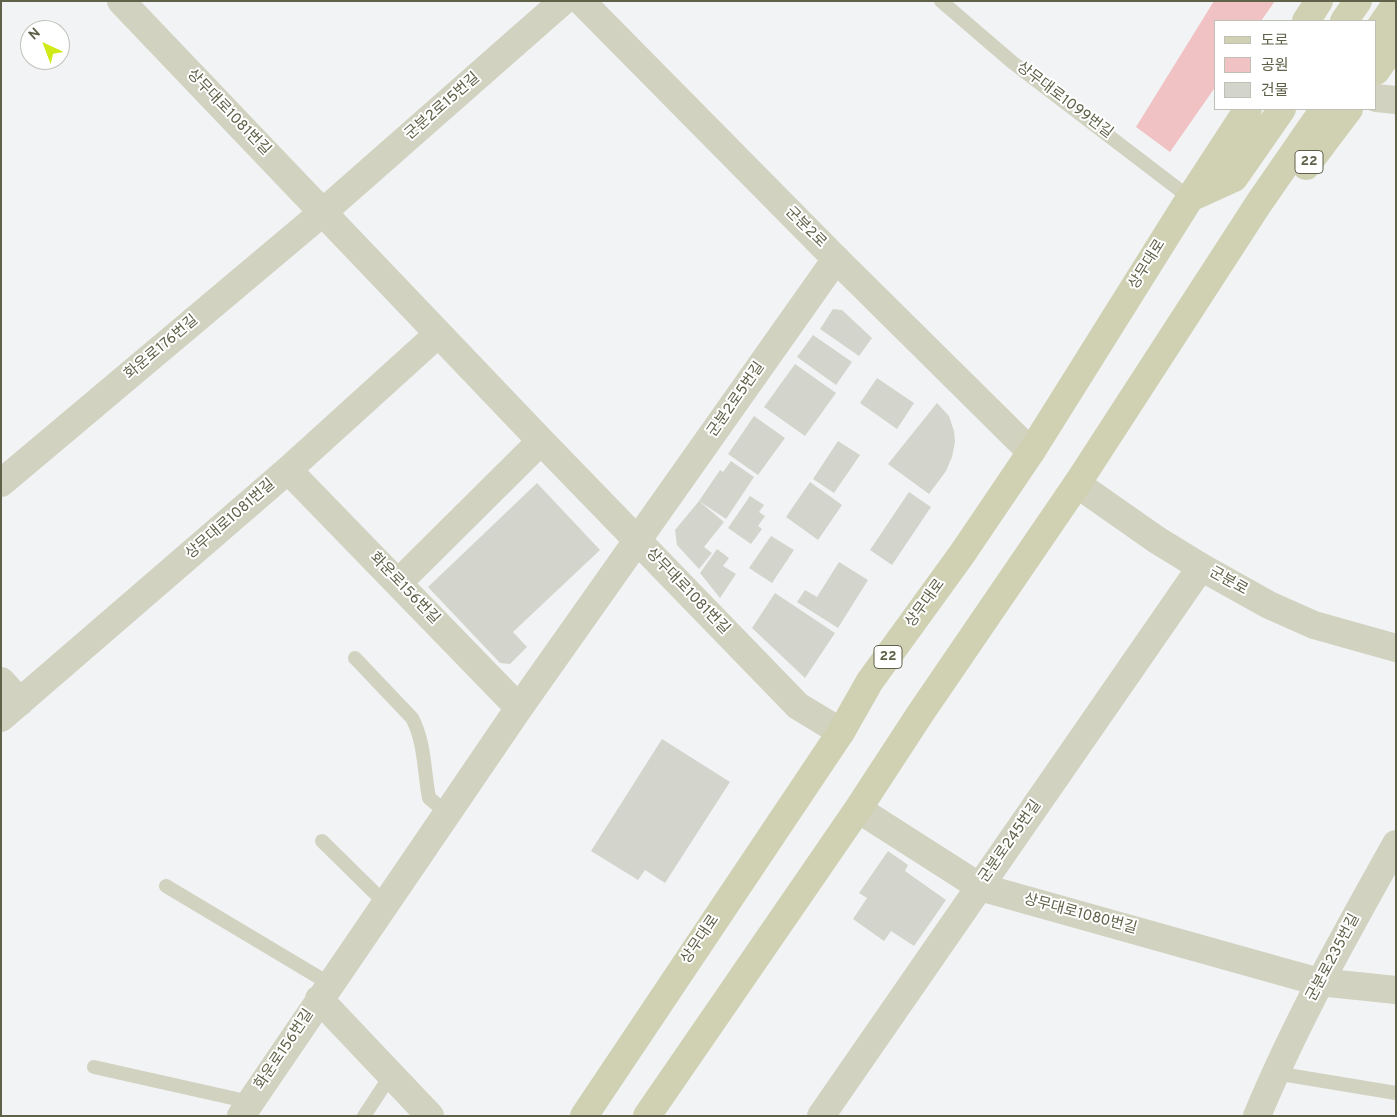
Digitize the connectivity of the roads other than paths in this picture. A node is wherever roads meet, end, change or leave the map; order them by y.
1 (120, 1) edge
2 (563, 1) edge
3 (581, 1) edge
4 (941, 1) edge
5 (1319, 1) edge
6 (1358, 1) edge
7 (1396, 4) edge
8 (1307, 20) edge
9 (1345, 20) edge
10 (1377, 32) edge
11 (1396, 42) edge
12 (1377, 70) edge
13 (1377, 98) edge
14 (1396, 100) edge
15 (1247, 110) edge
16 (1281, 110) edge
17 (1323, 110) edge
18 (1348, 110) edge
19 (1190, 198) junction
20 (1259, 203) junction
21 (322, 213) junction
22 (836, 259) junction
23 (438, 334) junction
24 (541, 441) junction
25 (1031, 452) junction
26 (288, 470) junction
27 (1, 483) edge
28 (1077, 484) junction
29 (638, 541) junction
30 (1201, 567) junction
31 (398, 583) junction
32 (1396, 648) edge
33 (355, 658) dead end
34 (1, 681) edge
35 (520, 708) junction
36 (11, 710) edge
37 (841, 732) junction
38 (858, 809) junction
39 (447, 813) junction
40 (322, 840) dead end
41 (1396, 844) edge
42 (166, 886) dead end
43 (980, 888) junction
44 (385, 903) junction
45 (1319, 982) junction
46 (1396, 990) edge
47 (324, 992) junction
48 (94, 1067) dead end
49 (1275, 1072) junction
50 (391, 1075) junction
51 (1396, 1093) edge
52 (245, 1109) edge
53 (364, 1116) edge
54 (430, 1116) edge
55 (584, 1116) edge
56 (647, 1116) edge
57 (821, 1116) edge
58 (1257, 1116) edge

1 - 21 street, 상무대로1081번길
2 - 21 street, 군분2로15번길
3 - 22 street, 군분2로
4 - 19 lane, 상무대로1099번길
5 - 8 main road
6 - 9 main road
7 - 10 main road
11 - 12 main road
13 - 14 street
15 - 19 main road, 22
16 - 19 main road
17 - 20 main road
18 - 20 main road, 22
19 - 25 main road, 상무대로 / 22
20 - 28 main road
21 - 23 street, 상무대로1081번길
21 - 27 street, 화운로176번길
22 - 25 street, 군분2로
22 - 29 street, 군분2로5번길
23 - 24 street, 상무대로1081번길
23 - 26 street, 상무대로1081번길
24 - 29 street, 상무대로1081번길
24 - 31 street
25 - 37 main road, 상무대로 / 22
26 - 31 street, 화운로156번길
26 - 36 street, 상무대로1081번길
28 - 30 street, 군분로
28 - 38 main road
29 - 35 street, 화운로156번길
29 - 37 street, 상무대로1081번길
30 - 32 street, 군분로
30 - 43 street, 군분로245번길
31 - 35 street, 화운로156번길
33 - 39 lane
34 - 36 street
35 - 39 street, 화운로156번길
37 - 55 main road, 상무대로 / 22
38 - 43 street, 상무대로1080번길
38 - 56 main road
39 - 44 street, 화운로156번길
40 - 44 lane
41 - 45 street, 군분로235번길
42 - 47 lane
43 - 45 street, 상무대로1080번길
43 - 57 street, 군분로245번길
44 - 47 street, 화운로156번길
45 - 46 street, 상무대로1080번길
45 - 49 street, 군분로235번길
47 - 50 street
47 - 52 street, 화운로156번길
48 - 52 lane
49 - 51 lane
49 - 58 street, 군분로235번길
50 - 53 lane
50 - 54 street

